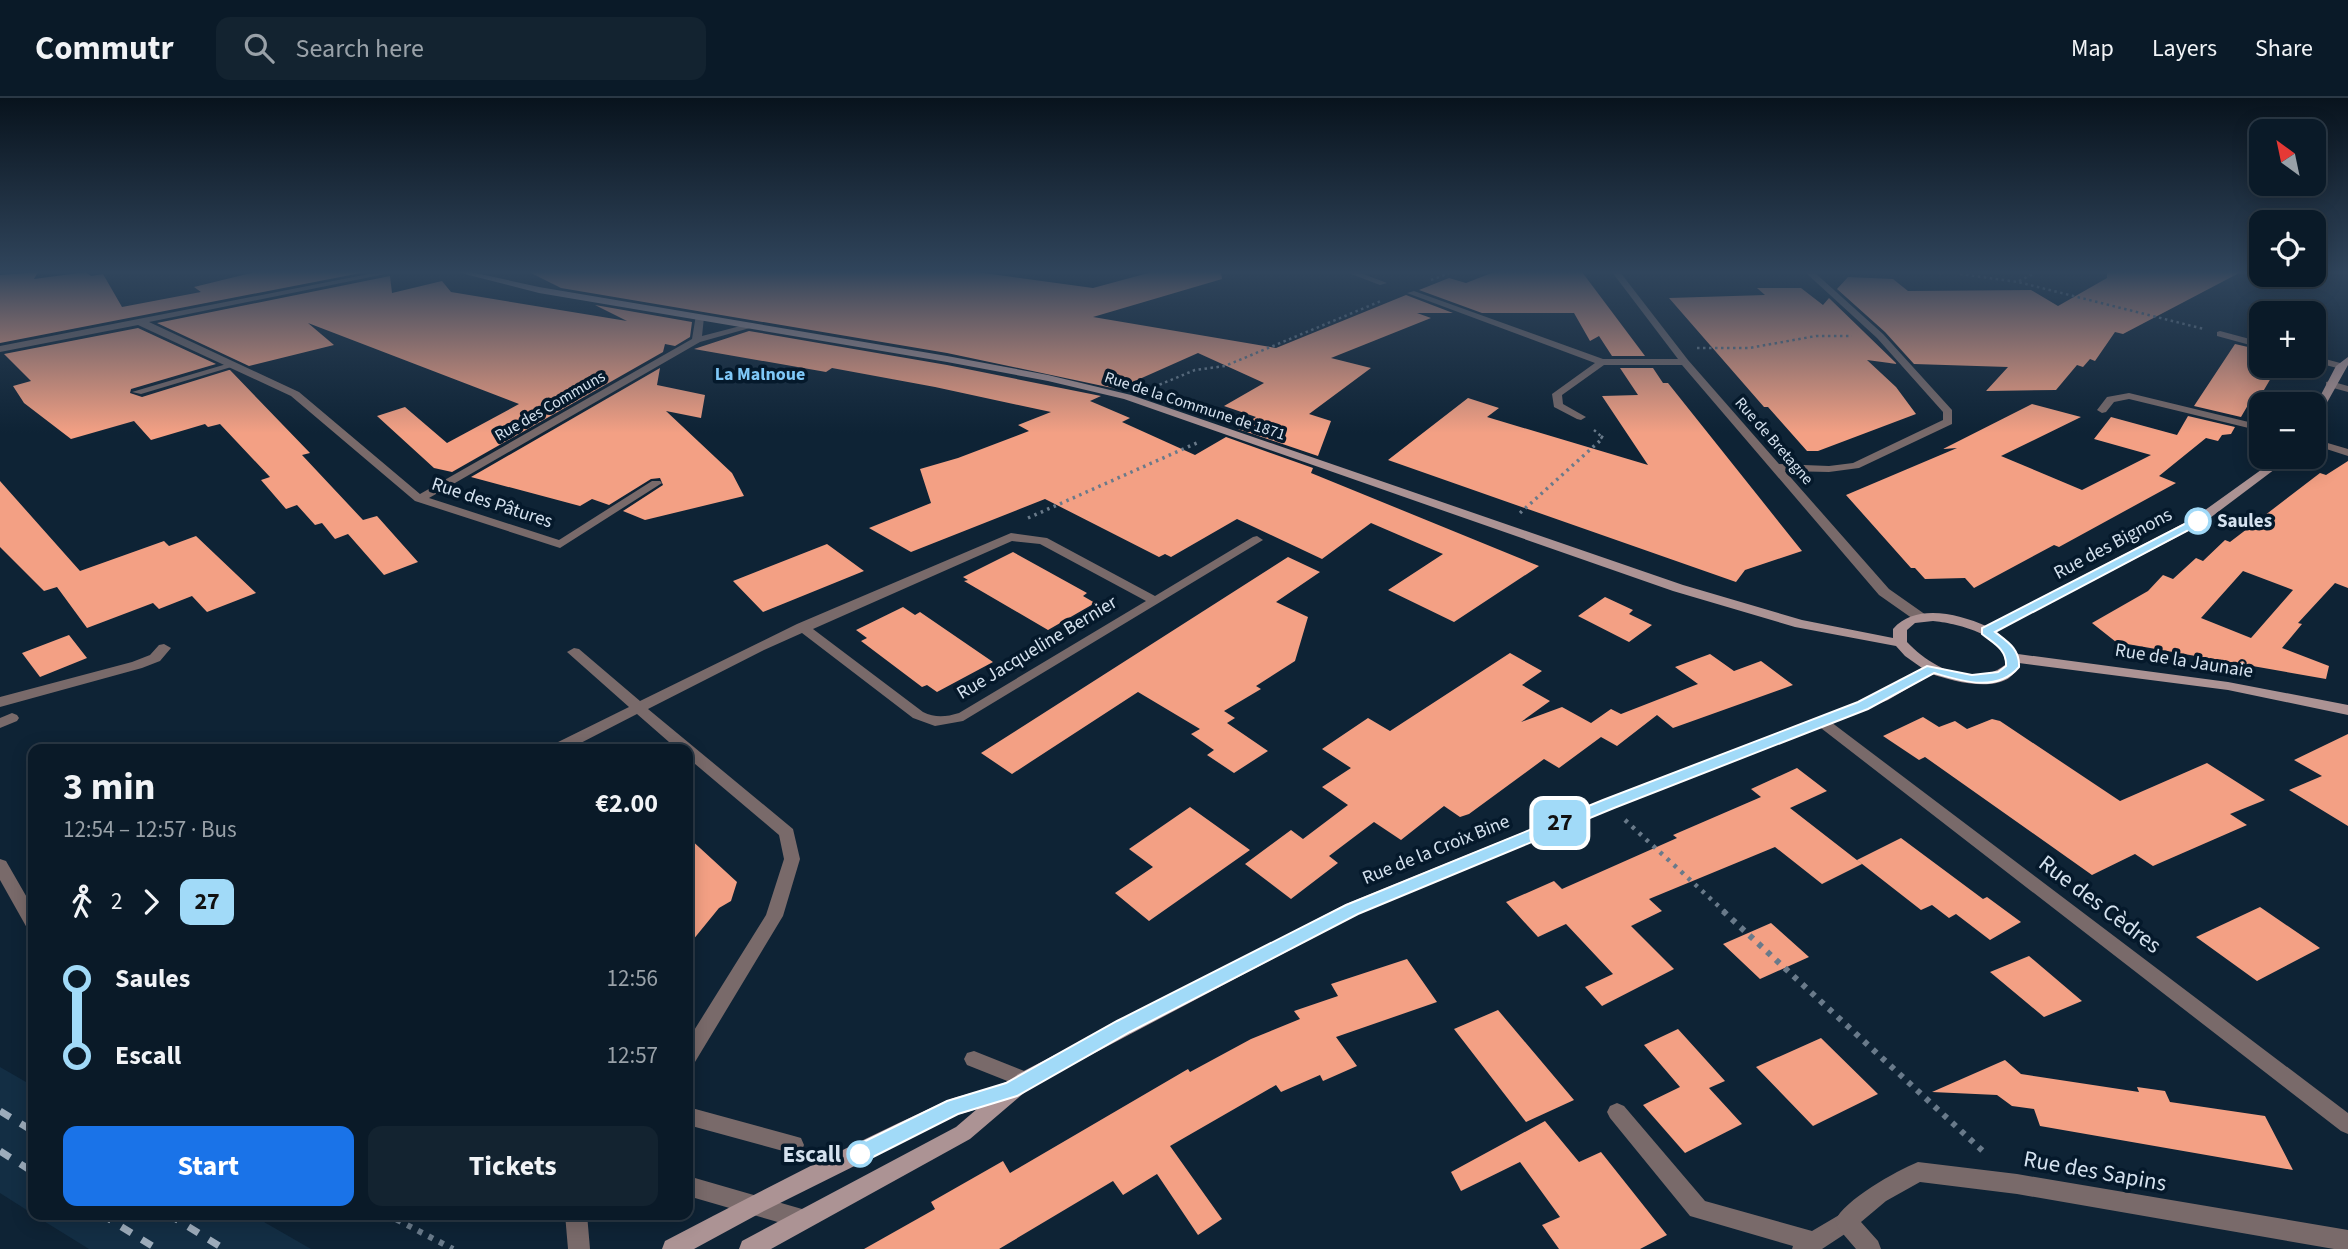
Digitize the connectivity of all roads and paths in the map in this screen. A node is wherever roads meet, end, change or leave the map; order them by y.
1 (115, 326) edge
2 (148, 326) edge
3 (698, 326) edge
4 (752, 326) joint
5 (1321, 326) edge
6 (1502, 326) edge
7 (1658, 326) edge
8 (1869, 326) edge
9 (2188, 326) edge
10 (2220, 334) joint
11 (1880, 336) junction
12 (697, 341) junction
13 (2249, 342) edge
14 (1676, 348) junction
15 (0, 349) edge
16 (2326, 361) edge
17 (1602, 362) junction
18 (1685, 362) junction
19 (2344, 363) edge
20 (233, 365) junction
21 (2330, 384) junction
22 (2348, 389) edge
23 (137, 392) dead end
24 (2326, 392) edge
25 (1127, 397) junction
26 (2102, 410) dead end
27 (1581, 417) joint
28 (2249, 425) edge
29 (2326, 446) edge
30 (2348, 453) edge
31 (1778, 467) junction
32 (2270, 469) edge
33 (656, 483) dead end
34 (419, 499) junction
35 (1505, 527) junction
36 (1257, 540) dead end
37 (1153, 600) junction
38 (1921, 618) junction
39 (802, 627) junction
40 (1986, 631) junction
41 (1900, 643) junction
42 (164, 648) dead end
43 (574, 652) dead end
44 (2013, 658) junction
45 (1932, 668) junction
46 (0, 702) edge
47 (637, 709) junction
48 (2348, 710) edge
49 (1822, 722) junction
50 (567, 744) edge
51 (680, 744) edge
52 (693, 755) edge
53 (1608, 804) junction
54 (0, 865) edge
55 (28, 914) edge
56 (693, 1048) edge
57 (974, 1059) dead end
58 (1018, 1085) junction
59 (1617, 1112) dead end
60 (693, 1117) edge
61 (2348, 1125) edge
62 (794, 1145) dead end
63 (2017, 1184) junction
64 (693, 1187) edge
65 (756, 1204) junction
66 (802, 1219) junction
67 (400, 1220) edge
68 (577, 1220) edge
69 (1846, 1221) junction
70 (2348, 1241) edge
71 (1809, 1245) edge
72 (453, 1249) edge
73 (579, 1249) edge
74 (673, 1249) edge
75 (750, 1249) edge
76 (1870, 1249) edge

1 - 15 street
2 - 20 street, Rue des Pâtures
3 - 12 street
4 - 12 street, Rue des Communs
4 - 25 street, Rue de la Commune de 1871
5 - 25 path
6 - 17 street
7 - 14 street, Rue de Bretagne
8 - 11 street
9 - 10 path
10 - 13 street
11 - 14 path
11 - 31 street
12 - 34 street, Rue des Communs
14 - 18 street, Rue de Bretagne
16 - 19 street
17 - 18 street
17 - 27 street
18 - 31 street, Rue de Bretagne
19 - 21 street
20 - 23 street
20 - 34 street, Rue des Pâtures
21 - 22 street
21 - 24 street
25 - 35 street, Rue de la Commune de 1871
26 - 28 street
27 - 35 path
29 - 30 street
31 - 38 street, Rue de Bretagne
32 - 40 street, Rue des Bignons
33 - 34 street, Rue des Pâtures
35 - 41 street, Rue de la Commune de 1871
36 - 37 street, Rue Jacqueline Bernier
37 - 39 street, Rue Jacqueline Bernier
37 - 39 street, Rue Jacqueline Bernier
38 - 40 street
38 - 41 street
39 - 47 street, Rue Jacqueline Bernier
40 - 44 street
41 - 45 street
42 - 46 street
43 - 47 street
44 - 45 street
44 - 48 street, Rue de la Jaunaie
45 - 49 street, Rue de la Croix Bine
47 - 50 street, Rue Jacqueline Bernier
47 - 51 street
49 - 53 street, Rue de la Croix Bine
49 - 61 street, Rue des Cèdres
52 - 56 street
53 - 58 street, Rue de la Croix Bine
53 - 63 path
54 - 55 street
57 - 58 street
58 - 65 street, Rue de la Croix Bine
58 - 66 street, Rue de la Croix Bine
59 - 71 street
60 - 62 street
63 - 69 street, Rue des Sapins
63 - 70 street, Rue des Sapins
64 - 65 street
65 - 66 street
65 - 74 street, Rue de la Croix Bine
66 - 75 street, Rue de la Croix Bine
67 - 72 path
68 - 73 street
69 - 71 street, Rue des Sapins
69 - 76 street

